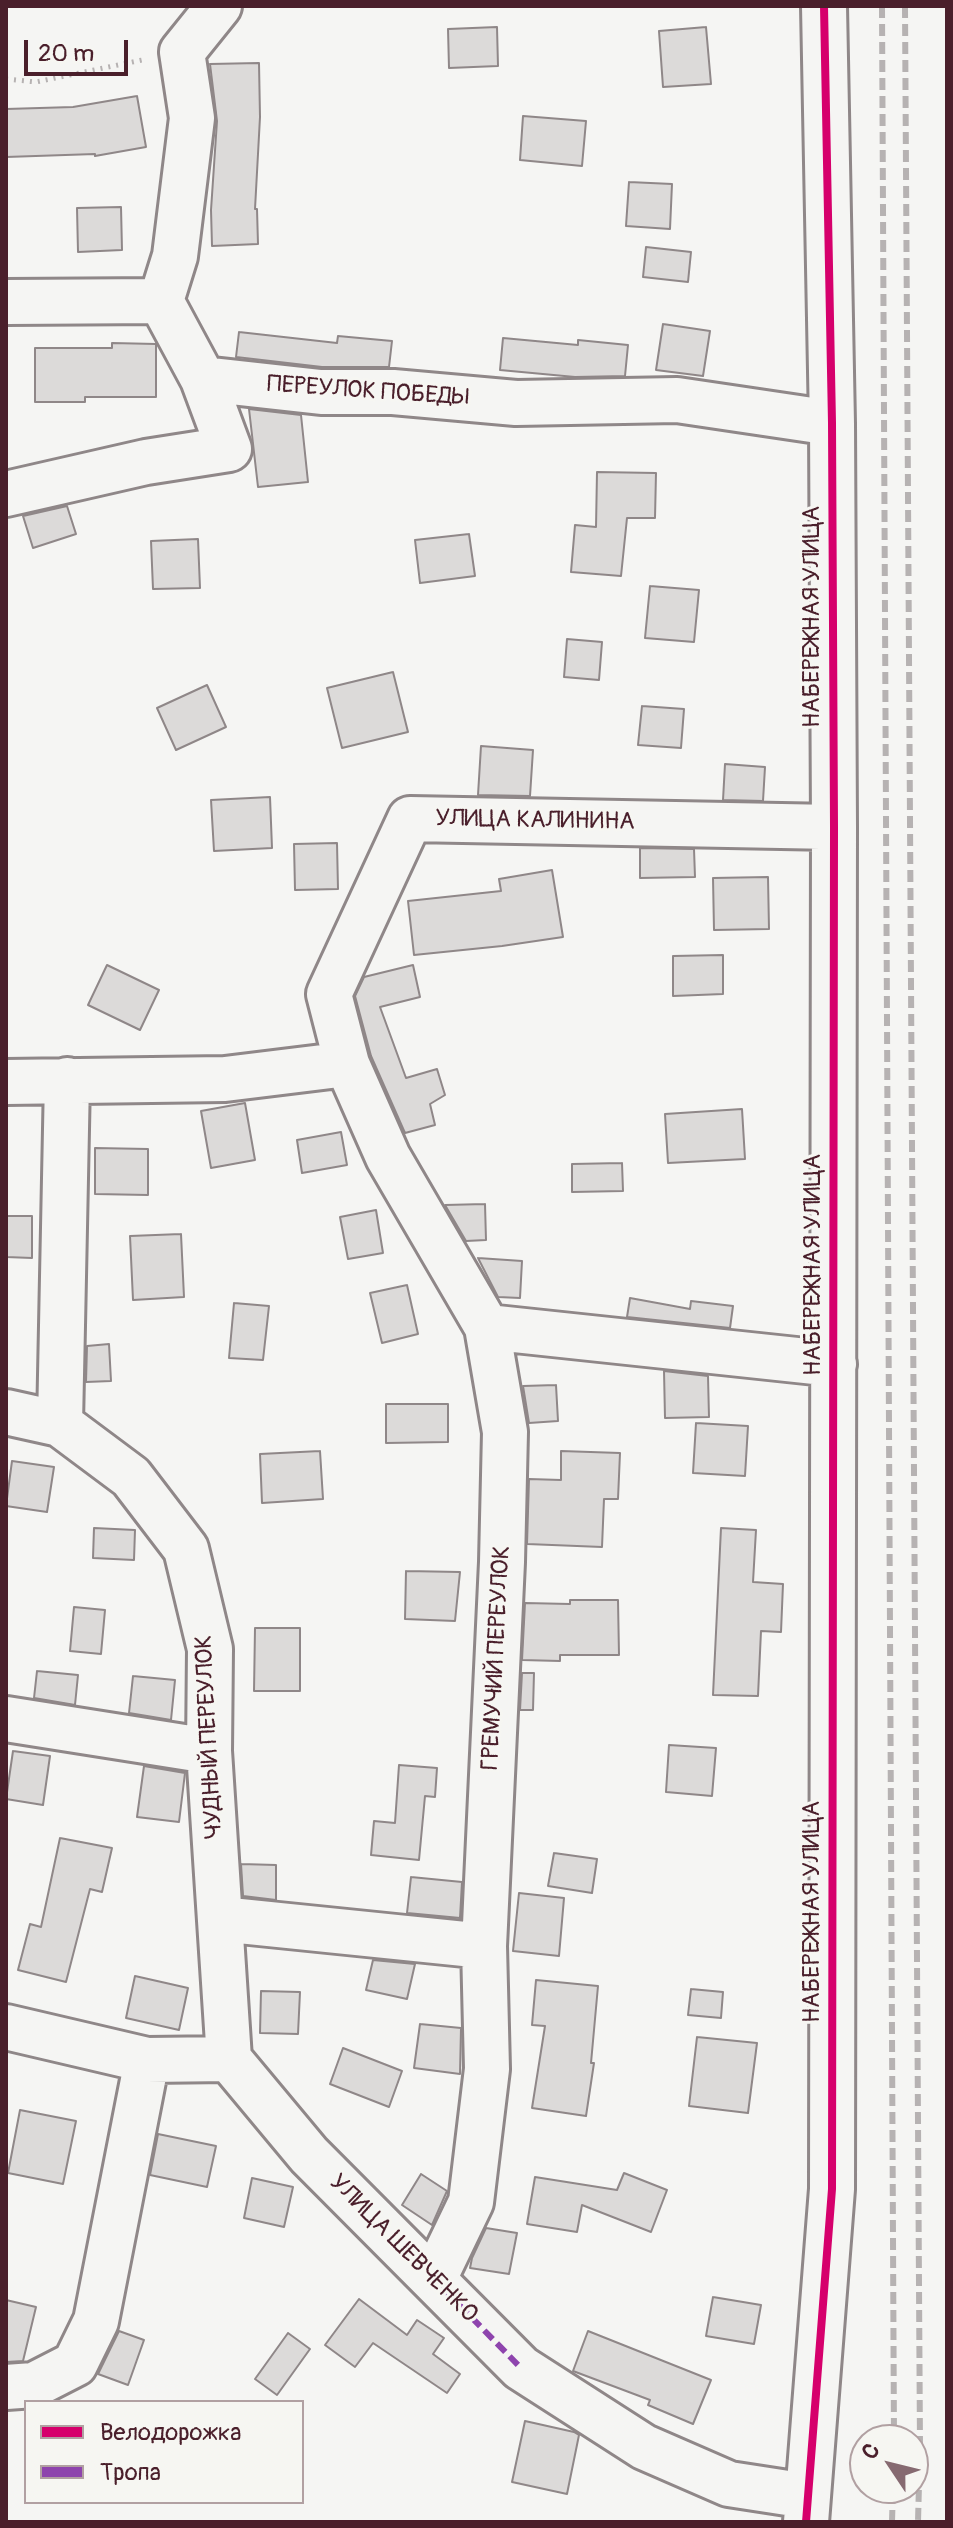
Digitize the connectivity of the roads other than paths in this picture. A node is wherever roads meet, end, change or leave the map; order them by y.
1 (219, 6) edge
2 (824, 6) edge
3 (161, 301) junction
4 (6, 302) edge
5 (203, 379) junction
6 (832, 423) junction
7 (6, 494) edge
8 (834, 827) junction
9 (347, 1064) junction
10 (67, 1080) junction
11 (6, 1082) edge
12 (487, 1327) junction
13 (834, 1364) junction
14 (6, 1412) edge
15 (60, 1424) junction
16 (6, 1719) edge
17 (209, 1751) junction
18 (220, 1919) junction
19 (484, 1946) junction
20 (6, 2027) edge
21 (229, 2059) junction
22 (147, 2060) junction
23 (434, 2279) junction
24 (6, 2387) edge
25 (806, 2509) edge

1 - 3 street
2 - 6 street, НАБЕРЕЖНАЯ УЛИЦА
3 - 4 street
3 - 5 street
5 - 6 street, ПЕРЕУЛОК ПОБЕДЫ
5 - 7 street
6 - 8 street, НАБЕРЕЖНАЯ УЛИЦА
8 - 9 street, УЛИЦА КАЛИНИНА
8 - 13 street, НАБЕРЕЖНАЯ УЛИЦА
9 - 10 street
9 - 12 street, ГРЕМУЧИЙ ПЕРЕУЛОК
10 - 11 street
10 - 15 street
12 - 13 street
12 - 19 street, ГРЕМУЧИЙ ПЕРЕУЛОК
13 - 25 street, НАБЕРЕЖНАЯ УЛИЦА
14 - 15 street
15 - 17 street, ЧУДНЫЙ ПЕРЕУЛОК
16 - 17 street
17 - 18 street, ЧУДНЫЙ ПЕРЕУЛОК
18 - 19 street
18 - 21 street, ЧУДНЫЙ ПЕРЕУЛОК
19 - 23 street, ГРЕМУЧИЙ ПЕРЕУЛОК
20 - 22 street
21 - 22 street
21 - 23 street, УЛИЦА ШЕВЧЕНКО
22 - 24 street
23 - 25 street, УЛИЦА ШЕВЧЕНКО

